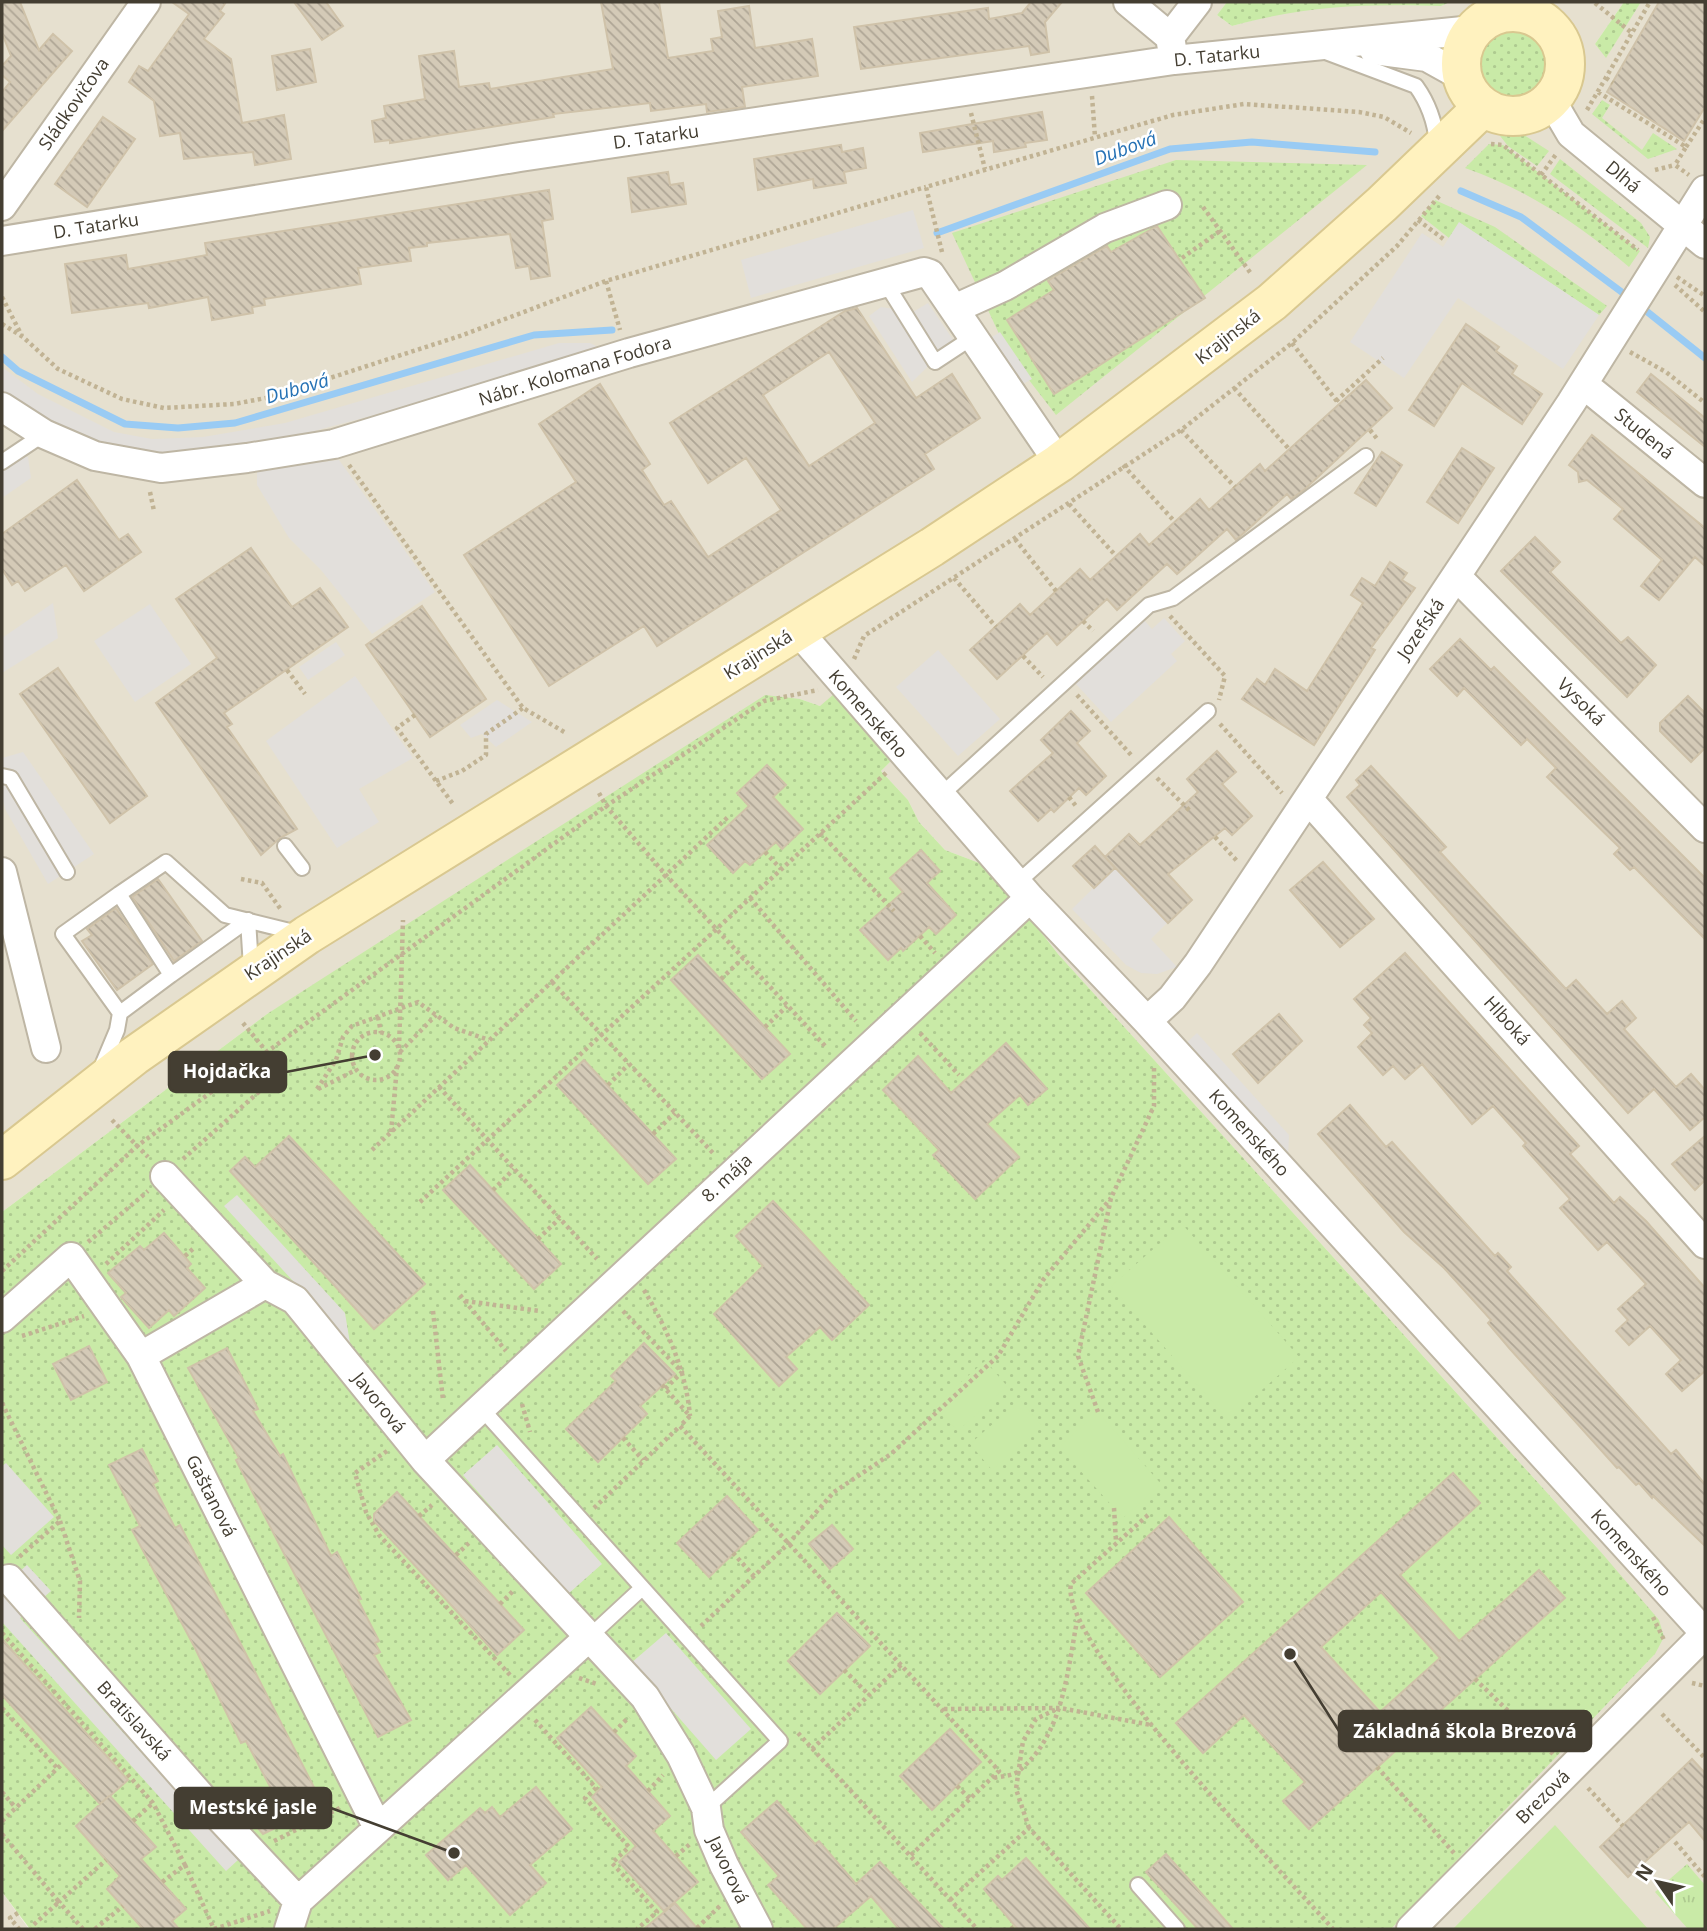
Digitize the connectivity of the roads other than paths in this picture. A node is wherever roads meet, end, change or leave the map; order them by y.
1 (146, 2) edge
2 (1128, 2) edge
3 (1197, 2) edge
4 (1571, 10) edge
5 (1473, 30) junction
6 (1312, 47) junction
7 (1172, 49) junction
8 (1473, 92) junction
9 (1568, 107) junction
10 (1424, 143) junction
11 (1700, 184) edge
12 (1167, 205) dead end
13 (2, 206) edge
14 (1682, 226) junction
15 (2, 241) edge
16 (1705, 244) edge
17 (885, 282) junction
18 (954, 309) junction
19 (973, 337) junction
20 (1583, 384) junction
21 (2, 407) edge
22 (44, 434) junction
23 (1366, 456) dead end
24 (2, 462) edge
25 (1059, 463) junction
26 (1705, 483) edge
27 (1456, 576) junction
28 (797, 630) junction
29 (1208, 711) road end
30 (2, 776) edge
31 (940, 796) junction
32 (1300, 801) junction
33 (1705, 828) edge
34 (285, 846) dead end
35 (302, 868) dead end
36 (2, 872) edge
37 (67, 872) dead end
38 (1023, 891) junction
39 (119, 894) junction
40 (248, 920) junction
41 (294, 923) junction
42 (251, 972) junction
43 (172, 975) junction
44 (120, 1013) junction
45 (1147, 1021) junction
46 (46, 1048) dead end
47 (101, 1105) junction
48 (2, 1160) edge
49 (157, 1183) road end
50 (1705, 1244) edge
51 (265, 1284) junction
52 (7, 1328) edge
53 (141, 1356) junction
54 (481, 1408) junction
55 (411, 1460) junction
56 (11, 1570) road end
57 (641, 1589) junction
58 (1705, 1634) edge
59 (588, 1638) junction
60 (706, 1808) junction
61 (378, 1828) junction
62 (1138, 1885) dead end
63 (298, 1901) junction
64 (289, 1929) edge
65 (758, 1929) edge
66 (1177, 1929) edge
67 (1411, 1929) edge

1 - 13 street, Sládkovičova
2 - 7 street
3 - 7 street
4 - 5 main road
4 - 9 main road
5 - 6 street, D. Tatarku
5 - 8 main road
6 - 7 street, D. Tatarku
6 - 8 street, D. Tatarku
6 - 10 lane
7 - 15 street, D. Tatarku
8 - 9 main road
8 - 10 main road, Krajinská
9 - 14 street, Dlhá
10 - 25 main road, Krajinská
11 - 14 street, Jozefská
12 - 18 street
14 - 16 street, Dlhá
14 - 20 street, Jozefská
17 - 18 street, Nábr. Kolomana Fodora
17 - 19 lane
17 - 22 street, Nábr. Kolomana Fodora
18 - 19 street
19 - 25 street
20 - 26 street, Studená
20 - 27 street, Jozefská
21 - 22 street, Nábr. Kolomana Fodora
22 - 24 lane
23 - 31 lane
25 - 28 main road, Krajinská
27 - 32 street, Jozefská
27 - 33 street, Vysoká
28 - 31 street, Komenského
28 - 41 main road, Krajinská
29 - 38 lane
30 - 37 lane
31 - 38 street, Komenského
32 - 45 street, Jozefská
32 - 50 street, Hlboká
34 - 35 lane
36 - 46 street
38 - 45 street, Komenského
38 - 54 street, 8. mája
39 - 40 lane
39 - 43 lane
39 - 44 lane
40 - 41 lane
40 - 42 lane
40 - 43 lane
41 - 42 main road, Krajinská
42 - 47 main road, Krajinská
43 - 44 lane
44 - 47 lane
45 - 58 street, Komenského
47 - 48 main road, Krajinská
49 - 51 street, Javorová
51 - 53 street
51 - 55 street, Javorová
52 - 53 street, Gaštanová
53 - 61 street, Gaštanová
54 - 55 street, 8. mája
54 - 57 lane
55 - 59 street, Javorová
56 - 63 street, Bratislavská
57 - 59 lane
57 - 60 lane
58 - 67 street, Brezová
59 - 60 street, Javorová
59 - 61 street
60 - 65 street, Javorová
61 - 63 street
62 - 66 lane
63 - 64 street

